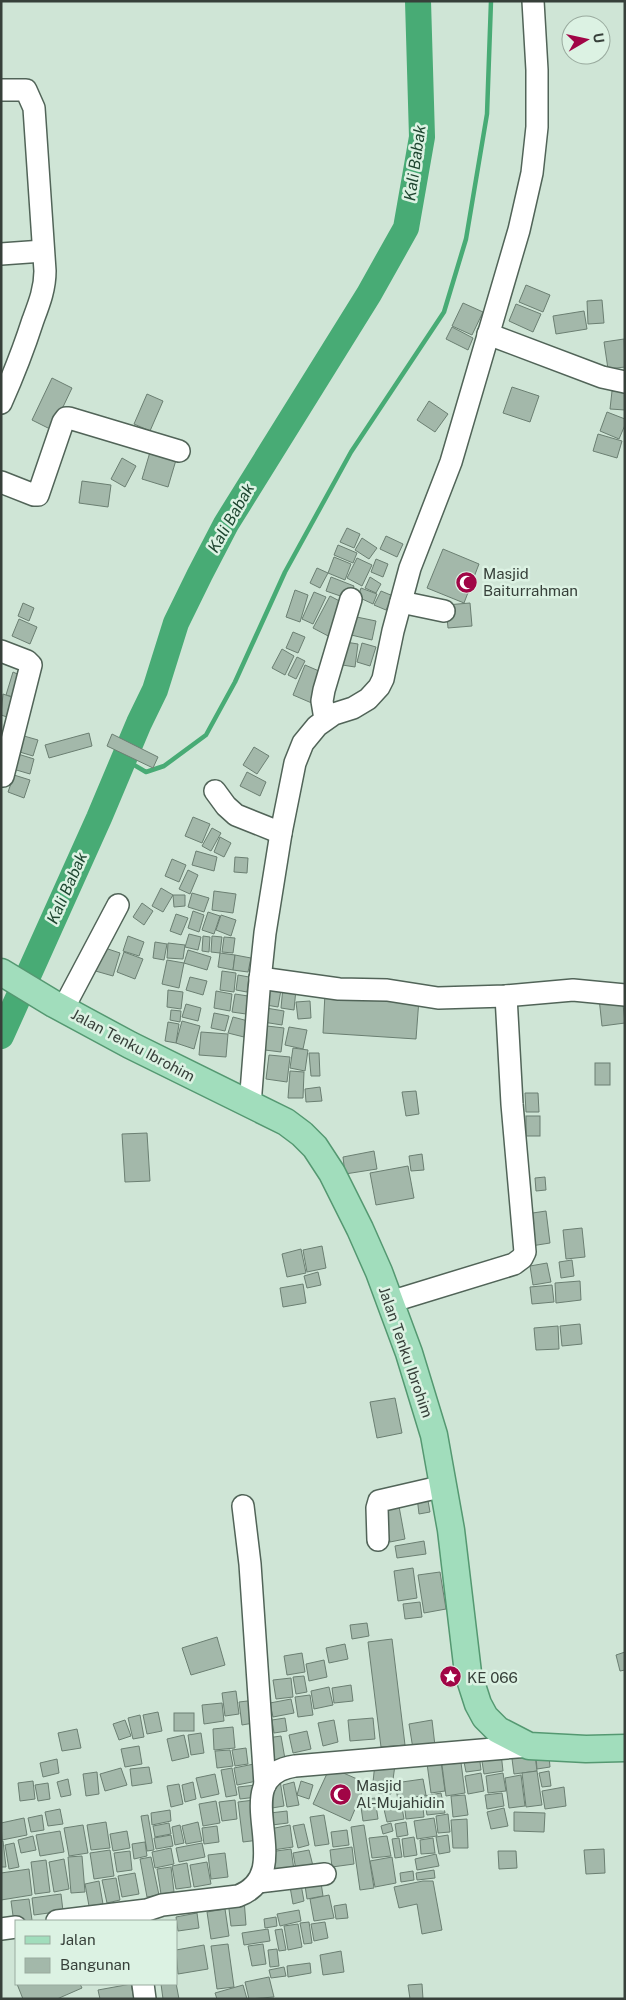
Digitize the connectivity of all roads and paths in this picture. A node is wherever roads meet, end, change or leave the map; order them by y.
1 (533, 1) edge
2 (1, 90) edge
3 (43, 251) junction
4 (1, 254) edge
5 (488, 334) junction
6 (625, 382) edge
7 (1, 403) edge
8 (179, 451) dead end
9 (1, 482) edge
10 (351, 600) dead end
11 (401, 602) junction
12 (444, 612) dead end
13 (1, 651) edge
14 (325, 719) junction
15 (4, 776) dead end
16 (215, 791) dead end
17 (281, 833) junction
18 (118, 905) dead end
19 (1, 972) edge
20 (260, 978) junction
21 (625, 995) edge
22 (506, 996) junction
23 (58, 1006) junction
24 (250, 1105) junction
25 (390, 1302) junction
26 (444, 1486) junction
27 (243, 1506) dead end
28 (378, 1540) dead end
29 (529, 1746) junction
30 (625, 1748) edge
31 (265, 1785) junction
32 (325, 1874) dead end
33 (258, 1882) junction
34 (144, 1916) edge
35 (74, 1920) edge
36 (15, 1927) edge
37 (1, 1929) edge
38 (143, 1985) edge
39 (146, 1999) edge

1 - 5 street
2 - 3 street
3 - 4 street
3 - 7 street
5 - 6 street
5 - 11 street
8 - 9 street
10 - 14 street
11 - 12 street
11 - 14 street
13 - 15 street
14 - 17 street
16 - 17 street
17 - 20 street
18 - 23 street
19 - 23 main road, Jalan Tenku Ibrohim
20 - 22 street
20 - 24 street
21 - 22 street
22 - 25 street
23 - 24 main road, Jalan Tenku Ibrohim
24 - 25 main road, Jalan Tenku Ibrohim
25 - 26 main road, Jalan Tenku Ibrohim
26 - 28 street
26 - 29 main road, Jalan Tenku Ibrohim
27 - 31 street
29 - 30 main road, Jalan Tenku Ibrohim
29 - 31 street
31 - 33 street
32 - 33 street
33 - 34 street
34 - 35 street
36 - 37 street
38 - 39 street

